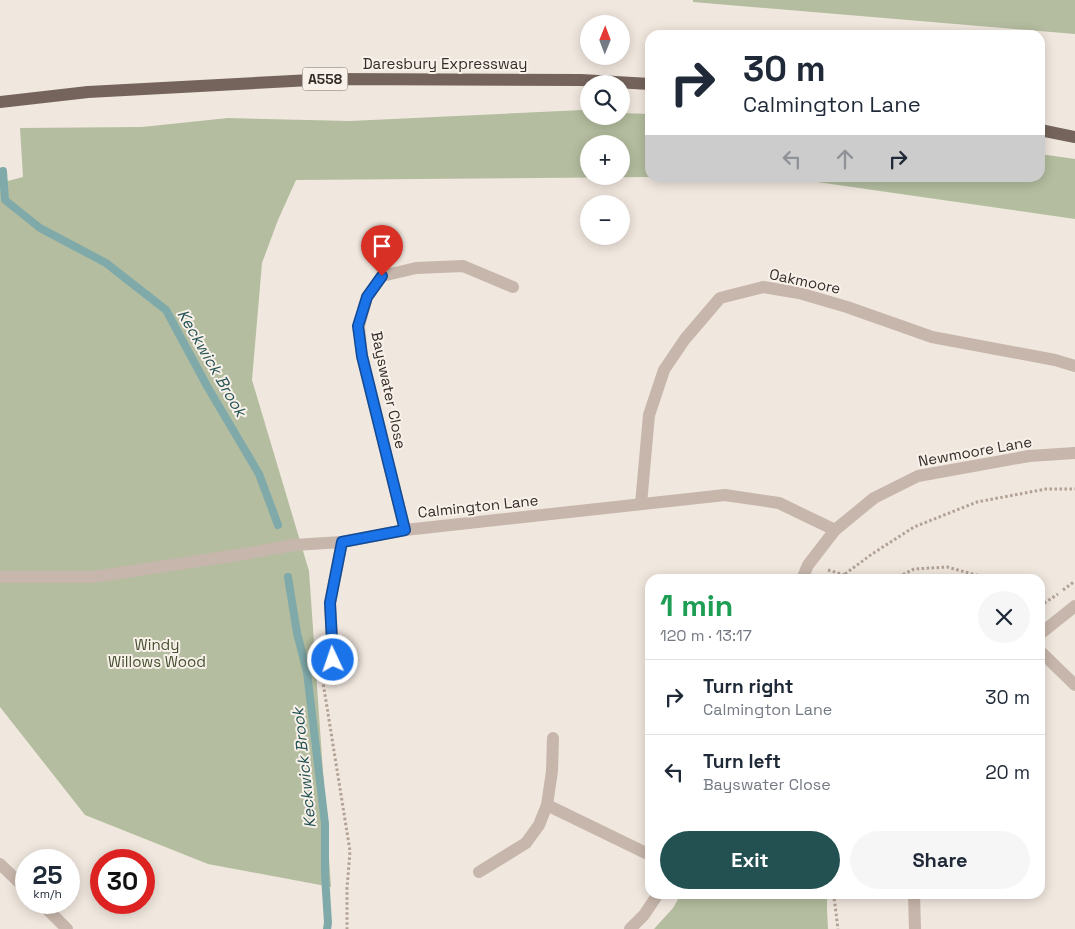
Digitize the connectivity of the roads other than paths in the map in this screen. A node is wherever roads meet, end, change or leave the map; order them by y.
1 (645, 84) edge
2 (0, 102) edge
3 (1045, 131) edge
4 (1075, 137) edge
5 (513, 287) dead end
6 (1075, 366) edge
7 (1075, 453) edge
8 (642, 504) junction
9 (405, 530) junction
10 (835, 530) junction
11 (342, 542) junction
12 (804, 574) edge
13 (0, 577) edge
14 (1075, 606) edge
15 (1045, 630) edge
16 (1045, 656) edge
17 (333, 660) road end
18 (1075, 685) edge
19 (553, 738) dead end
20 (547, 805) junction
21 (645, 853) edge
22 (0, 864) edge
23 (479, 872) dead end
24 (15, 878) edge
25 (655, 899) edge
26 (914, 899) edge
27 (52, 914) edge
28 (67, 929) edge
29 (630, 929) edge
30 (915, 929) edge

1 - 2 main road, Daresbury Expressway / A558
3 - 4 main road
5 - 9 street, Bayswater Close
6 - 8 street, Oakmoore
7 - 10 street, Newmoore Lane
8 - 9 street, Calmington Lane
8 - 10 street, Calmington Lane
9 - 11 street, Calmington Lane
10 - 12 street, Newmoore Lane
11 - 13 street, Calmington Lane
11 - 17 street
14 - 15 street
16 - 18 street
19 - 20 street
20 - 21 street
20 - 23 street
22 - 24 street
25 - 29 street
26 - 30 street
27 - 28 street

